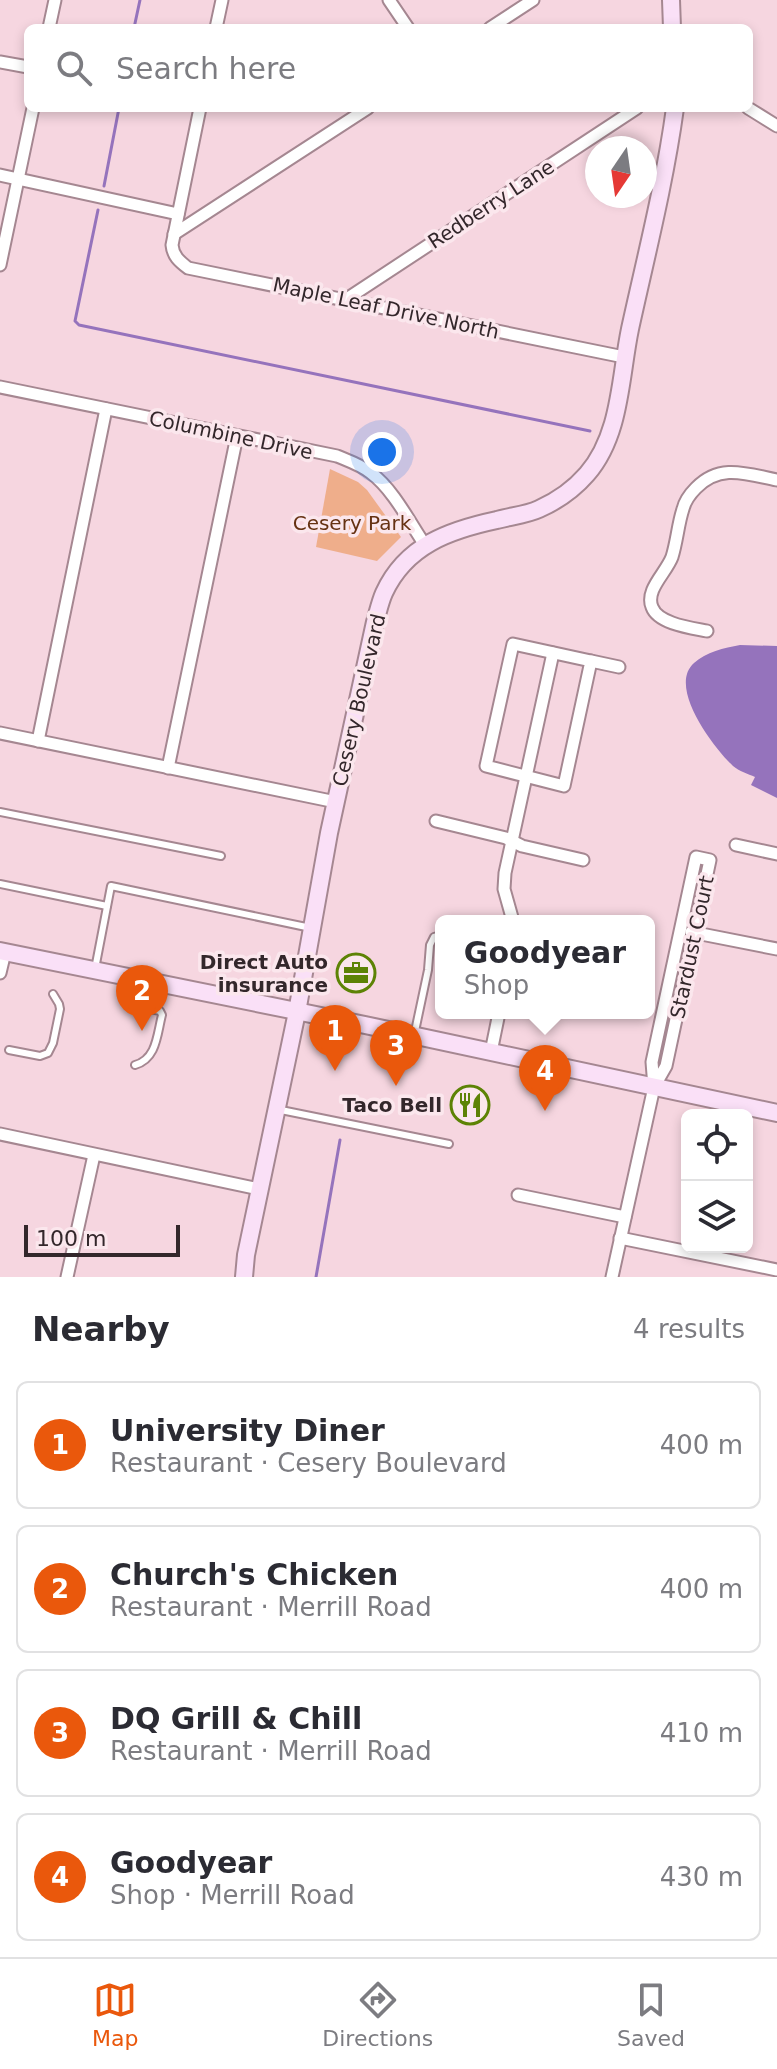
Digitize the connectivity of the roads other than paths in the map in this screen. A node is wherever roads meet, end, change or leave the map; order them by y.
1 (55, 0) edge
2 (222, 0) edge
3 (389, 0) edge
4 (533, 0) edge
5 (671, 0) edge
6 (50, 24) edge
7 (217, 24) edge
8 (405, 24) edge
9 (496, 24) edge
10 (672, 24) edge
11 (0, 62) edge
12 (24, 66) edge
13 (753, 111) edge
14 (32, 112) edge
15 (199, 112) edge
16 (362, 112) edge
17 (631, 112) edge
18 (674, 112) edge
19 (777, 126) edge
20 (0, 175) edge
21 (18, 178) junction
22 (178, 214) junction
23 (174, 234) junction
24 (0, 265) edge
25 (345, 300) junction
26 (624, 357) junction
27 (0, 387) edge
28 (106, 409) junction
29 (237, 436) junction
30 (777, 480) edge
31 (425, 545) junction
32 (707, 631) dead end
33 (553, 653) junction
34 (591, 661) junction
35 (619, 667) dead end
36 (0, 733) edge
37 (38, 741) junction
38 (168, 768) junction
39 (527, 776) junction
40 (336, 802) junction
41 (0, 812) edge
42 (436, 821) dead end
43 (512, 841) junction
44 (736, 845) dead end
45 (777, 854) edge
46 (221, 856) dead end
47 (583, 860) dead end
48 (0, 884) edge
49 (107, 906) junction
50 (511, 915) edge
51 (311, 928) junction
52 (680, 930) junction
53 (695, 933) junction
54 (435, 937) edge
55 (777, 949) edge
56 (2, 951) edge
57 (95, 970) junction
58 (0, 973) edge
59 (53, 994) dead end
60 (132, 1005) dead end
61 (297, 1012) junction
62 (498, 1019) edge
63 (414, 1036) junction
64 (9, 1050) dead end
65 (491, 1052) junction
66 (135, 1065) dead end
67 (654, 1087) junction
68 (276, 1109) junction
69 (777, 1113) edge
70 (0, 1134) edge
71 (449, 1144) dead end
72 (94, 1155) junction
73 (259, 1189) junction
74 (518, 1195) dead end
75 (625, 1217) junction
76 (620, 1238) junction
77 (777, 1270) edge
78 (67, 1277) edge
79 (244, 1277) edge
80 (612, 1277) edge

1 - 6 street
2 - 7 street
3 - 8 street
4 - 9 street
5 - 10 main road
11 - 12 street
13 - 19 street
14 - 21 street
15 - 22 street
16 - 23 street
17 - 25 street, Redberry Lane
18 - 26 main road, Cesery Boulevard
20 - 21 street
21 - 22 street
21 - 24 street
22 - 23 street
23 - 25 street, Maple Leaf Drive North
25 - 26 street, Maple Leaf Drive North
26 - 31 main road, Cesery Boulevard
27 - 28 street, Columbine Drive
28 - 29 street, Columbine Drive
28 - 37 street
29 - 31 street, Columbine Drive
29 - 38 street
30 - 32 street
31 - 40 main road, Cesery Boulevard
33 - 34 street
33 - 39 street
33 - 39 street
34 - 35 street
34 - 39 street
36 - 37 street
37 - 38 street
38 - 40 street
39 - 43 street
40 - 51 main road, Cesery Boulevard
41 - 46 lane
42 - 43 street
43 - 47 street
43 - 50 street
44 - 45 street
48 - 49 lane
49 - 51 lane
49 - 57 lane
51 - 61 main road, Cesery Boulevard
52 - 53 street
52 - 53 street, Stardust Court
52 - 67 street, Stardust Court
53 - 55 street
53 - 67 street, Stardust Court
54 - 63 lane
56 - 57 main road
56 - 58 street
57 - 61 main road
59 - 64 lane
60 - 66 lane
61 - 63 main road
61 - 68 main road, Cesery Boulevard
62 - 65 street
63 - 65 main road
65 - 67 main road
67 - 69 main road
67 - 75 street
68 - 71 lane
68 - 73 main road, Cesery Boulevard
70 - 72 street
72 - 73 street
72 - 78 street
73 - 79 main road, Cesery Boulevard
74 - 75 street
75 - 76 street
76 - 77 street
76 - 80 street

